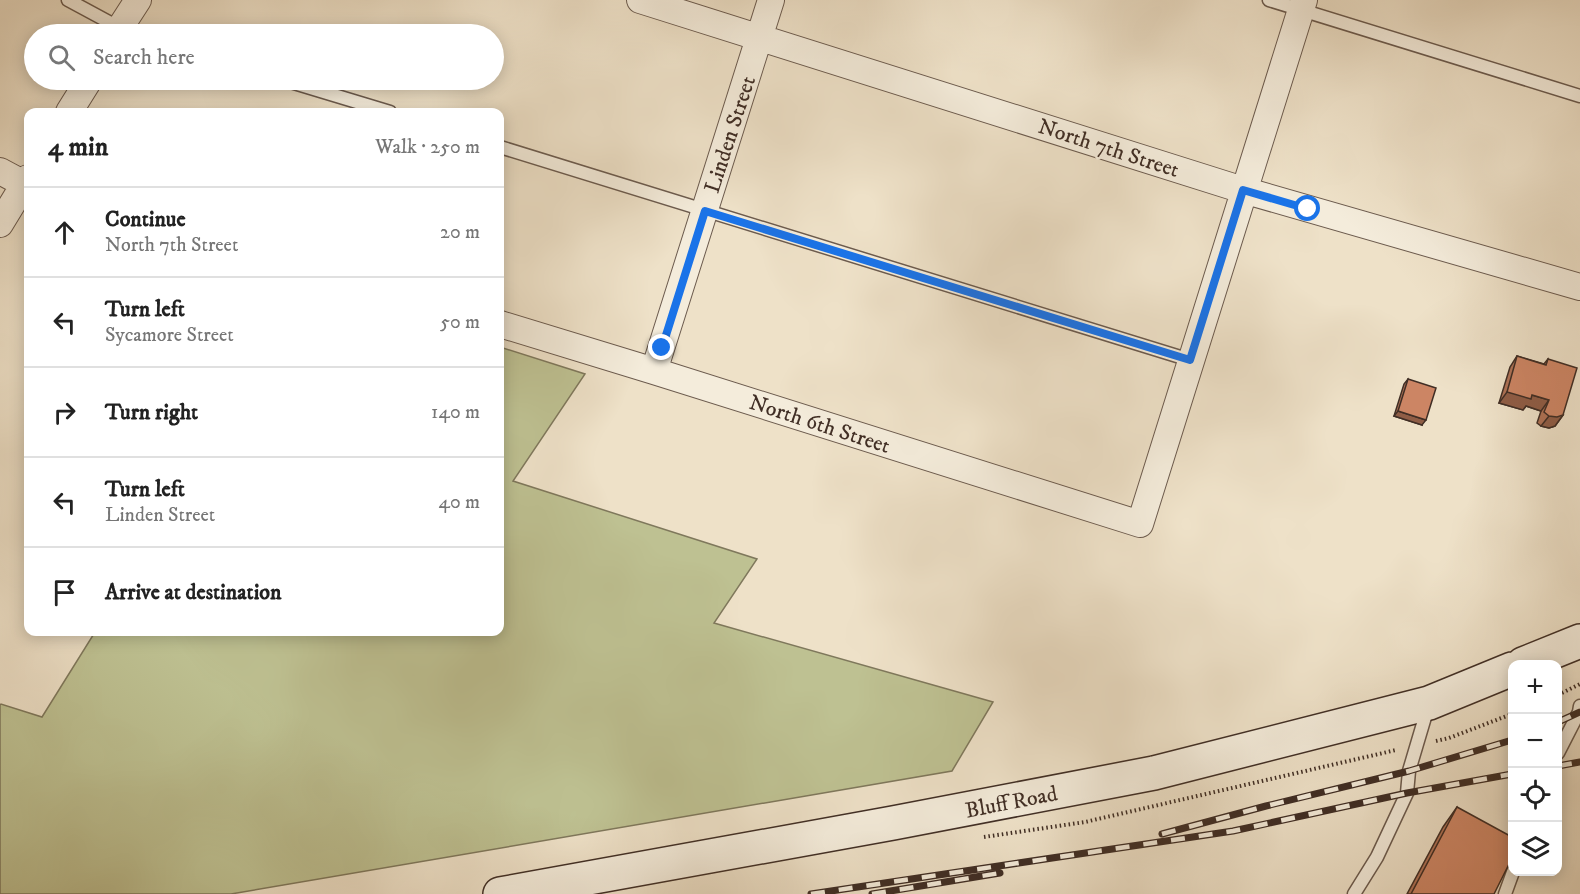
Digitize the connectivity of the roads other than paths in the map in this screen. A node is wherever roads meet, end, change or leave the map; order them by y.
1 (68, 0) edge
2 (138, 0) edge
3 (640, 0) edge
4 (771, 0) edge
5 (1269, 0) edge
6 (1302, 5) edge
7 (112, 24) edge
8 (129, 24) edge
9 (760, 37) junction
10 (83, 90) edge
11 (317, 90) edge
12 (1580, 96) edge
13 (72, 108) edge
14 (377, 108) edge
15 (504, 148) edge
16 (0, 171) edge
17 (24, 182) edge
18 (24, 188) edge
19 (1243, 190) junction
20 (705, 211) junction
21 (0, 224) edge
22 (1580, 287) edge
23 (504, 325) edge
24 (1190, 360) junction
25 (654, 370) junction
26 (1580, 641) edge
27 (1533, 660) edge
28 (1508, 671) edge
29 (1430, 703) junction
30 (1580, 706) edge
31 (1562, 744) edge
32 (1512, 876) edge
33 (500, 894) edge
34 (1354, 894) edge
35 (1505, 894) edge

1 - 7 lane
2 - 8 street
3 - 9 street, North 7th Street
4 - 9 street, Linden Street
5 - 6 lane
6 - 12 lane
6 - 19 street
9 - 19 street, North 7th Street
9 - 20 street, Linden Street
10 - 13 street
11 - 14 lane
15 - 20 lane
16 - 17 street
18 - 21 street
19 - 22 street, North 7th Street
19 - 24 street
20 - 24 lane
20 - 25 street, Linden Street
23 - 25 street, North 6th Street
24 - 25 street, North 6th Street
26 - 27 main road
28 - 29 main road, Bluff Road
29 - 33 main road, Bluff Road
29 - 34 lane
30 - 31 lane
32 - 35 lane

